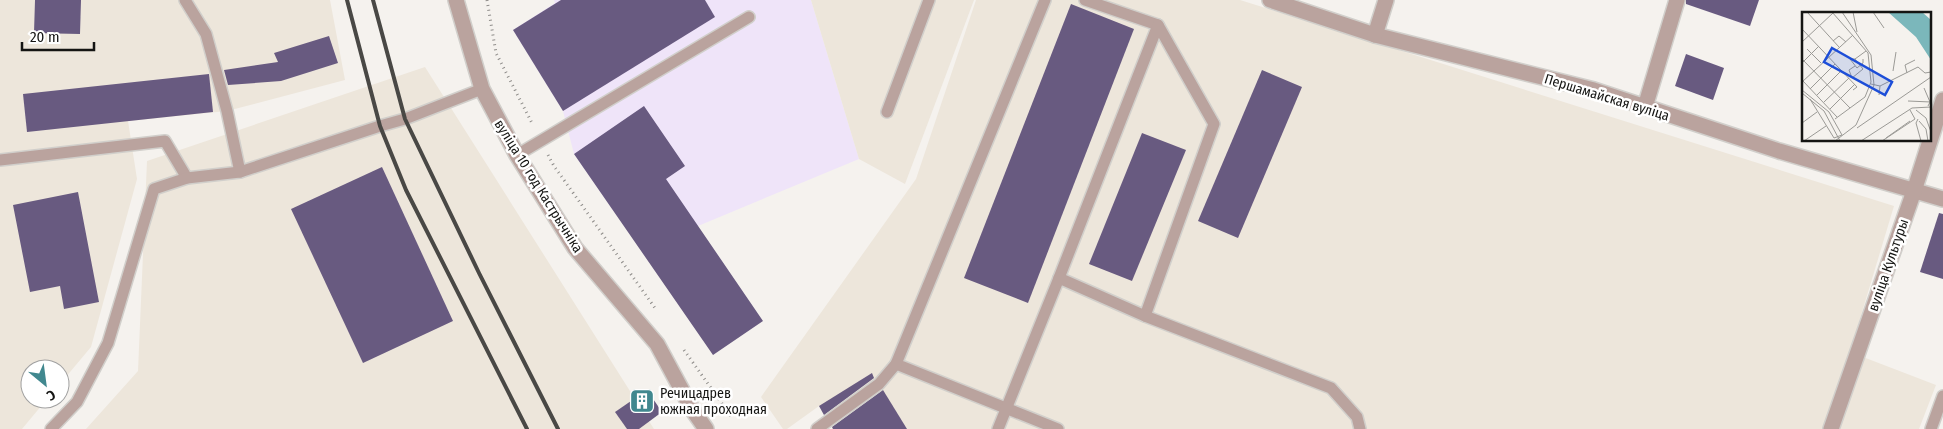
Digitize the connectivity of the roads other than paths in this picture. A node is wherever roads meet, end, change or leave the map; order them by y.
1 (185, 0) edge
2 (456, 0) edge
3 (929, 0) edge
4 (1045, 0) edge
5 (1084, 0) edge
6 (1270, 0) edge
7 (1386, 0) edge
8 (1678, 0) edge
9 (749, 17) dead end
10 (1158, 26) junction
11 (1375, 35) junction
12 (482, 88) junction
13 (1943, 100) edge
14 (1645, 107) junction
15 (887, 112) dead end
16 (1930, 141) edge
17 (1930, 141) edge
18 (517, 154) junction
19 (0, 160) edge
20 (240, 172) junction
21 (187, 178) junction
22 (1914, 191) junction
23 (1943, 199) edge
24 (1058, 278) junction
25 (1145, 316) junction
26 (896, 364) junction
27 (1943, 396) edge
28 (1006, 408) junction
29 (51, 429) edge
30 (706, 429) edge
31 (817, 429) edge
32 (998, 429) edge
33 (1058, 429) edge
34 (1360, 429) edge
35 (1831, 429) edge
36 (1931, 429) edge

1 - 20 lane
2 - 12 street, вуліца 10 год Кастрычніка
3 - 15 lane
4 - 26 lane
5 - 10 lane
6 - 11 street, Першамайская вуліца
7 - 11 street
8 - 14 street
9 - 18 lane
10 - 24 lane
10 - 25 lane
11 - 14 street, Першамайская вуліца
12 - 18 street, вуліца 10 год Кастрычніка
12 - 20 lane
13 - 16 street, вуліца Культуры
14 - 22 street, Першамайская вуліца
17 - 22 street, вуліца Культуры
18 - 30 street, вуліца 10 год Кастрычніка
19 - 21 lane
20 - 21 lane
21 - 29 lane
22 - 23 street, Першамайская вуліца
22 - 35 street, вуліца Культуры
24 - 25 lane
24 - 28 lane
25 - 34 lane
26 - 28 lane
26 - 31 lane
27 - 36 lane
28 - 32 lane
28 - 33 lane

